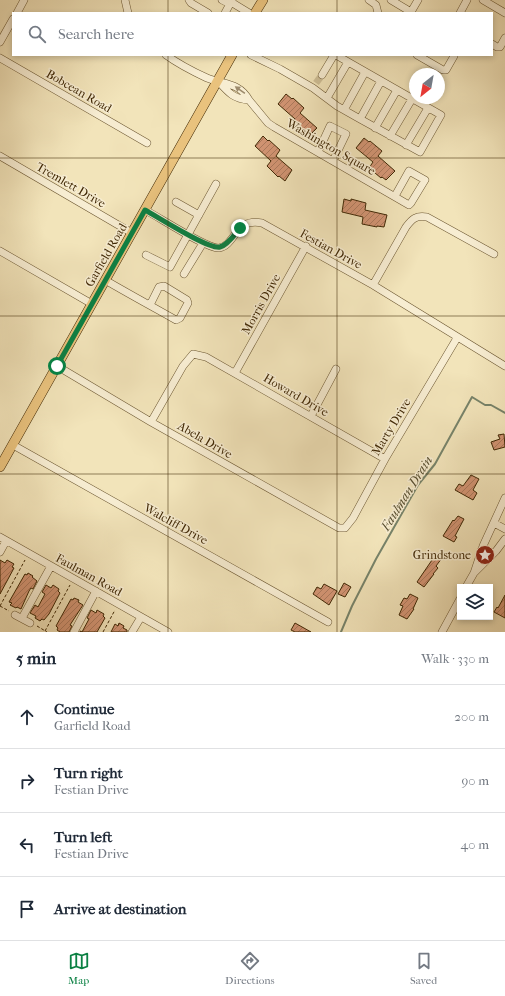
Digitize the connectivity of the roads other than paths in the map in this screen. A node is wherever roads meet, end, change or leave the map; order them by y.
1 (24, 0) edge
2 (125, 0) edge
3 (189, 0) edge
4 (222, 0) edge
5 (263, 0) edge
6 (369, 0) edge
7 (391, 0) edge
8 (418, 0) edge
9 (467, 0) edge
10 (483, 0) edge
11 (231, 2) edge
12 (492, 2) edge
13 (18, 12) edge
14 (128, 12) edge
15 (206, 12) edge
16 (225, 12) edge
17 (256, 12) edge
18 (379, 12) edge
19 (461, 12) edge
20 (505, 13) edge
21 (12, 21) edge
22 (505, 38) edge
23 (0, 42) edge
24 (493, 45) edge
25 (168, 56) edge
26 (231, 56) edge
27 (252, 56) edge
28 (334, 56) edge
29 (337, 56) edge
30 (419, 56) edge
31 (454, 56) edge
32 (0, 58) edge
33 (348, 62) junction
34 (365, 72) junction
35 (322, 75) tunnel mouth
36 (218, 81) junction
37 (381, 81) junction
38 (396, 90) junction
39 (409, 97) edge
40 (327, 98) junction
41 (409, 104) edge
42 (421, 104) edge
43 (428, 108) junction
44 (344, 110) junction
45 (360, 120) junction
46 (375, 128) junction
47 (390, 136) junction
48 (147, 143) dead end
49 (406, 145) junction
50 (318, 152) junction
51 (0, 156) edge
52 (334, 161) junction
53 (216, 184) dead end
54 (394, 196) junction
55 (176, 202) dead end
56 (145, 210) junction
57 (199, 215) junction
58 (132, 233) junction
59 (188, 234) junction
60 (202, 242) junction
61 (306, 246) junction
62 (0, 251) edge
63 (494, 254) dead end
64 (146, 255) dead end
65 (184, 274) dead end
66 (105, 280) junction
67 (373, 285) junction
68 (92, 304) junction
69 (150, 305) junction
70 (457, 338) junction
71 (57, 366) junction
72 (505, 366) edge
73 (336, 369) dead end
74 (235, 373) junction
75 (311, 416) junction
76 (151, 422) junction
77 (12, 444) junction
78 (385, 459) junction
79 (0, 467) edge
80 (505, 498) edge
81 (494, 523) junction
82 (345, 528) joint
83 (505, 529) edge
84 (3, 539) edge
85 (505, 539) edge
86 (0, 552) edge
87 (51, 566) junction
88 (474, 573) junction
89 (468, 584) edge
90 (96, 592) junction
91 (457, 604) edge
92 (15, 615) road end
93 (141, 617) junction
94 (22, 618) junction
95 (328, 622) dead end
96 (30, 623) road end
97 (74, 632) edge
98 (132, 632) edge
99 (168, 632) edge
100 (442, 632) edge

1 - 13 street
2 - 14 street
3 - 15 street
4 - 11 street
5 - 17 main road
6 - 18 street
7 - 8 street
9 - 19 street
10 - 12 street
11 - 16 street
11 - 17 street
12 - 20 street
21 - 23 street
22 - 24 street
25 - 36 street
26 - 36 main road, Garfield Road
27 - 40 street
28 - 35 street
29 - 33 street
30 - 31 street
32 - 48 street, Bobcean Road
33 - 34 street
33 - 40 street
34 - 37 street
34 - 44 street
36 - 50 street, Washington Square
36 - 56 main road, Garfield Road
37 - 38 street
37 - 45 street
38 - 39 street
38 - 46 street
40 - 44 street
41 - 47 street
42 - 43 street
43 - 49 street
43 - 49 street
44 - 45 street
45 - 46 street
46 - 47 street
47 - 49 street
50 - 52 street, Washington Square
50 - 52 street
51 - 58 street, Tremlett Drive
52 - 54 street, Washington Square
53 - 57 street
54 - 54 street, Washington Square
55 - 57 street
56 - 58 main road, Garfield Road
56 - 59 street, Festian Drive
57 - 59 street
58 - 66 main road, Garfield Road
59 - 60 street, Festian Drive
59 - 64 street
60 - 61 street, Festian Drive
60 - 65 street
61 - 67 street, Festian Drive
61 - 74 street, Morris Drive
62 - 68 street
63 - 67 street
66 - 68 main road, Garfield Road
66 - 69 street
67 - 70 street, Festian Drive
68 - 71 main road, Garfield Road
69 - 69 street
70 - 72 street, Festian Drive
70 - 78 street, Marty Drive
71 - 76 street, Abela Drive
71 - 77 main road, Garfield Road
73 - 75 street
74 - 75 street, Howard Drive
74 - 76 street, Howard Drive
75 - 78 street, Howard Drive
76 - 82 street, Abela Drive
77 - 79 main road, Garfield Road
77 - 95 street, Walcliff Drive
78 - 82 street, Marty Drive
80 - 81 street
81 - 83 street
81 - 88 street
84 - 86 street
84 - 87 street, Faulman Road
85 - 88 street
87 - 90 street, Faulman Road
87 - 94 street
88 - 89 street
90 - 93 street, Faulman Road
90 - 97 street
91 - 100 street
92 - 94 street
93 - 98 street
93 - 99 street, Faulman Road
94 - 96 street

